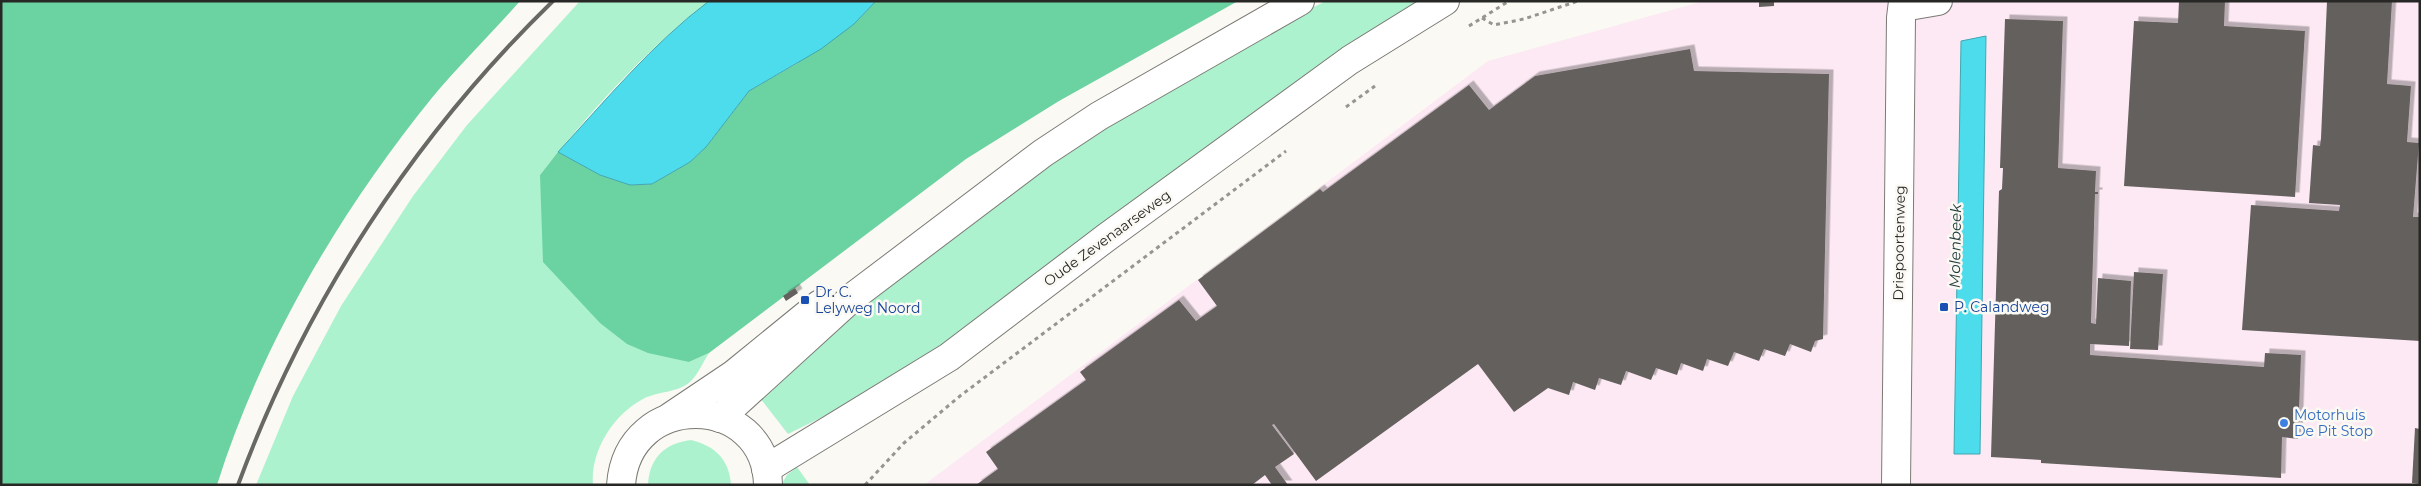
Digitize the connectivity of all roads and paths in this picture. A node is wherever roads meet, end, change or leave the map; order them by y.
1 (1300, 1) edge
2 (1445, 1) edge
3 (1509, 1) edge
4 (1578, 1) edge
5 (1938, 1) edge
6 (1903, 4) edge
7 (1482, 18) junction
8 (1466, 27) dead end
9 (1380, 83) dead end
10 (1340, 112) dead end
11 (1292, 147) dead end
12 (938, 231) junction
13 (670, 417) junction
14 (720, 418) junction
15 (767, 477) edge
16 (621, 485) edge
17 (865, 485) edge
18 (1896, 485) edge

1 - 12 street
2 - 15 street, Oude Zevenaarseweg
3 - 7 path
4 - 7 path
5 - 6 street
6 - 18 street, Driepoortenweg
7 - 8 path
9 - 10 path
11 - 17 path
12 - 13 street
12 - 14 street
13 - 14 street
13 - 16 street
14 - 15 street

